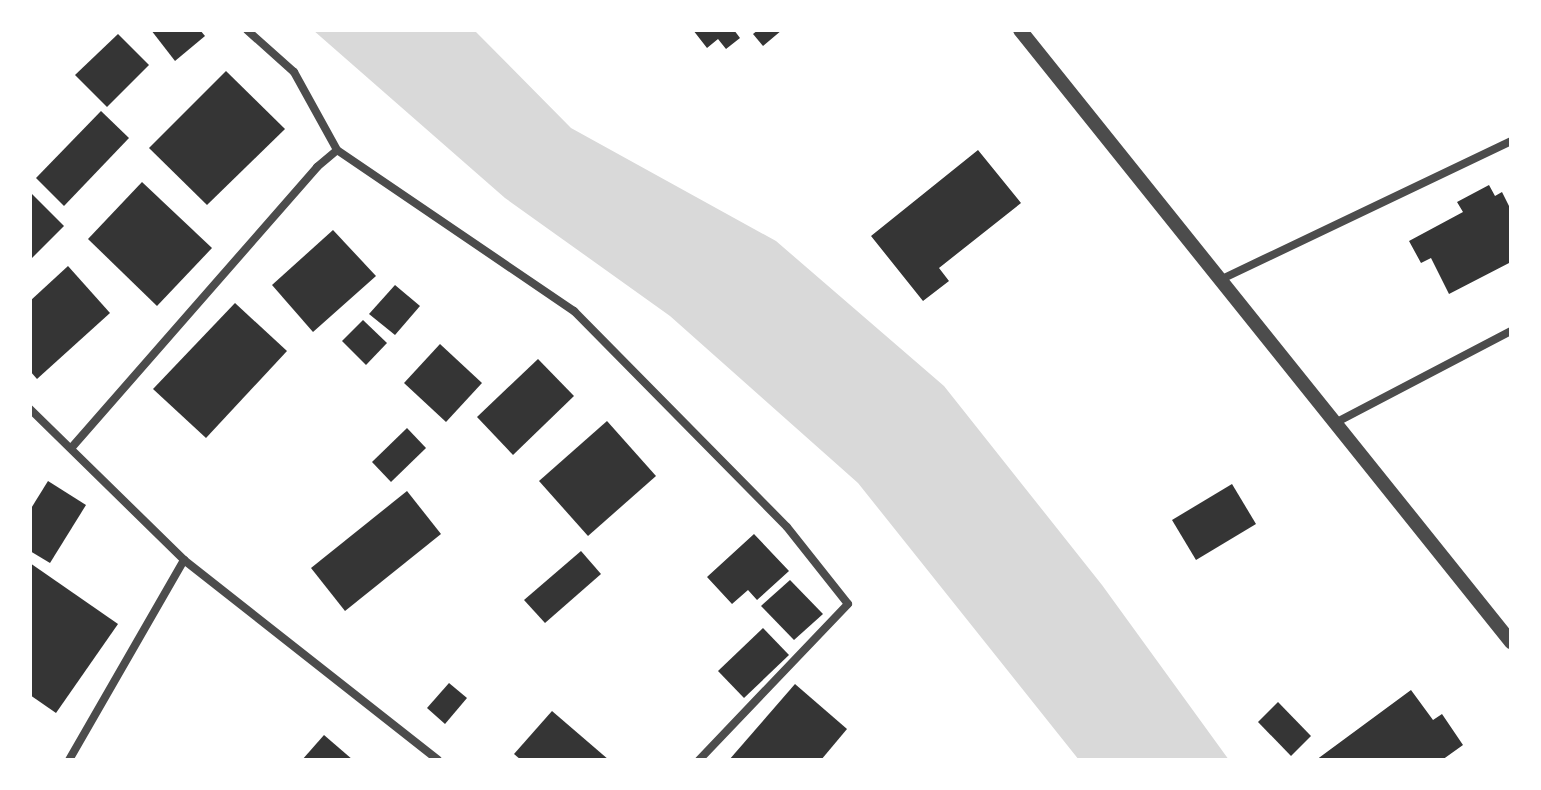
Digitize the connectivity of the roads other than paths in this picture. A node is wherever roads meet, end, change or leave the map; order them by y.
1 (247, 30) edge
2 (1020, 30) edge
3 (1511, 141) edge
4 (337, 150) junction
5 (1224, 278) junction
6 (1511, 331) edge
7 (30, 409) edge
8 (1335, 423) junction
9 (73, 446) junction
10 (184, 560) junction
11 (1511, 642) edge
12 (69, 760) edge
13 (438, 760) edge
14 (699, 760) edge

1 - 4 street
2 - 5 street
3 - 5 street
4 - 9 street
4 - 14 street
5 - 8 street
6 - 8 street
7 - 9 street
8 - 11 street
9 - 10 street
10 - 12 street
10 - 13 street

